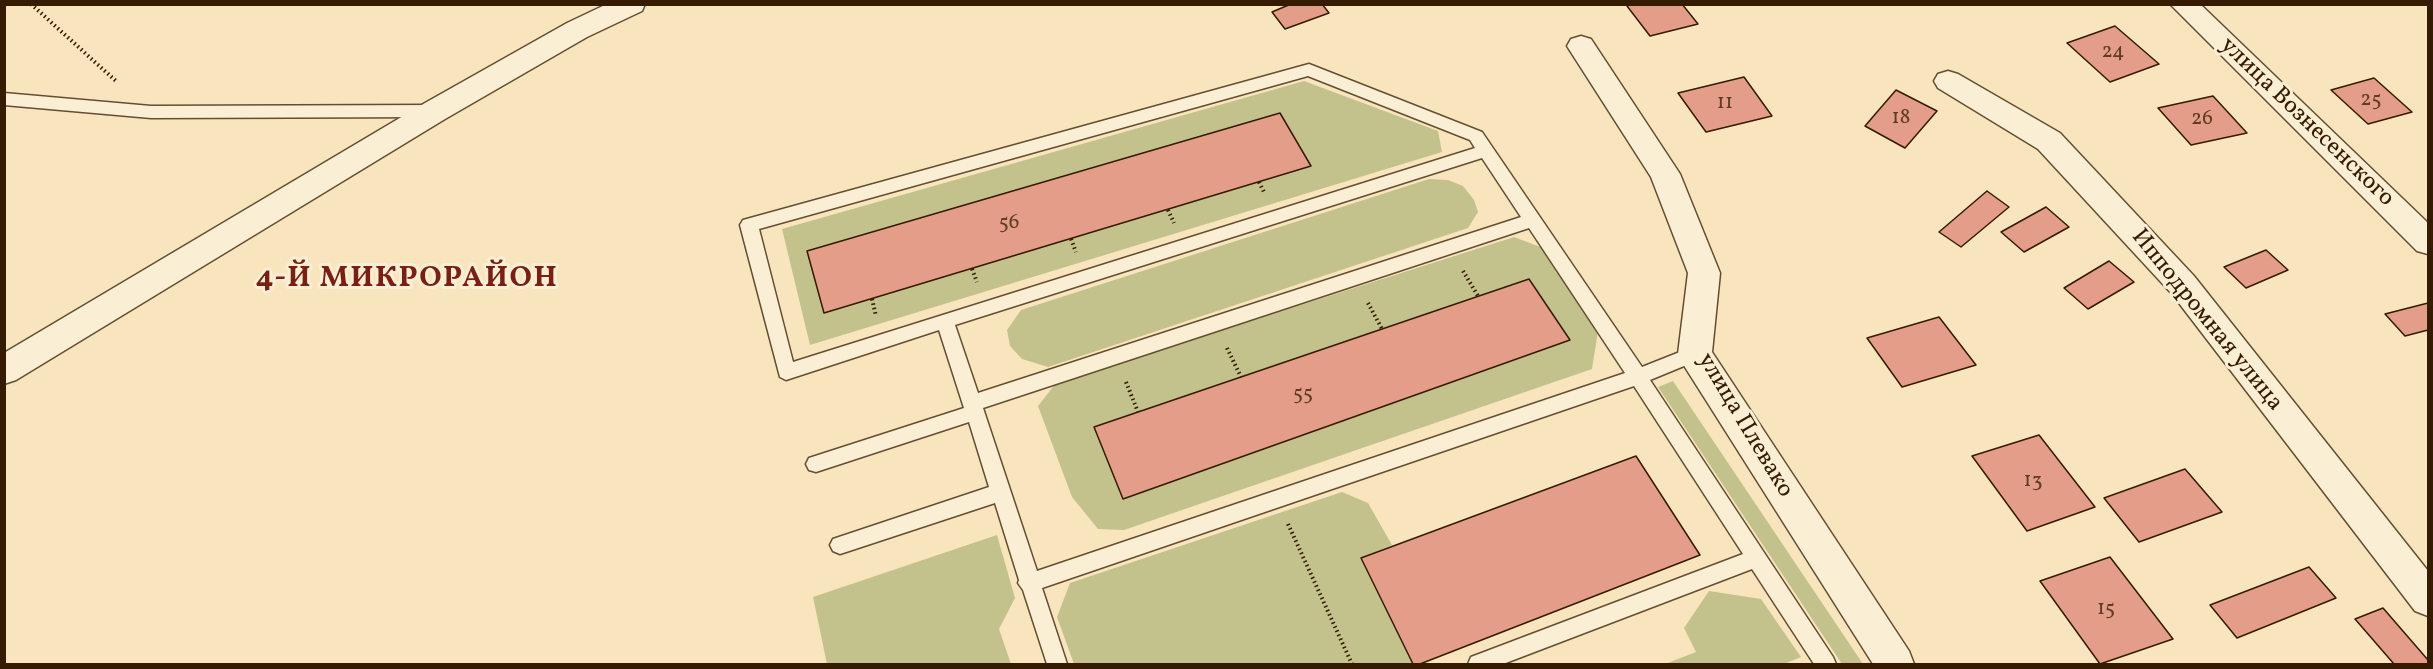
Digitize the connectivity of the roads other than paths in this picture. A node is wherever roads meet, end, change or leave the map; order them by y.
1 (632, 4) edge
2 (2183, 4) edge
3 (1581, 46) dead end
4 (1948, 81) dead end
5 (4, 99) edge
6 (435, 111) junction
7 (1486, 151) junction
8 (1533, 220) junction
9 (2428, 242) edge
10 (945, 321) junction
11 (1695, 354) junction
12 (4, 370) edge
13 (1638, 377) junction
14 (975, 408) junction
15 (816, 464) dead end
16 (1000, 492) junction
17 (840, 545) dead end
18 (1755, 559) junction
19 (1028, 583) junction
20 (2428, 599) edge
21 (1057, 664) edge
22 (1478, 664) edge
23 (1826, 664) edge
24 (1895, 664) edge

1 - 6 street
2 - 9 street, улица Вознесенского
3 - 11 street, улица Плевако
4 - 20 street, Ипподромная улица
5 - 6 lane
6 - 12 street
7 - 8 lane
7 - 10 lane
7 - 10 lane
8 - 13 lane
8 - 14 lane
10 - 14 lane
11 - 13 lane
11 - 24 street, улица Плевако
13 - 18 lane
13 - 19 lane
14 - 15 lane
14 - 16 lane
16 - 17 lane
16 - 19 lane
18 - 22 lane
18 - 23 lane
19 - 21 lane

